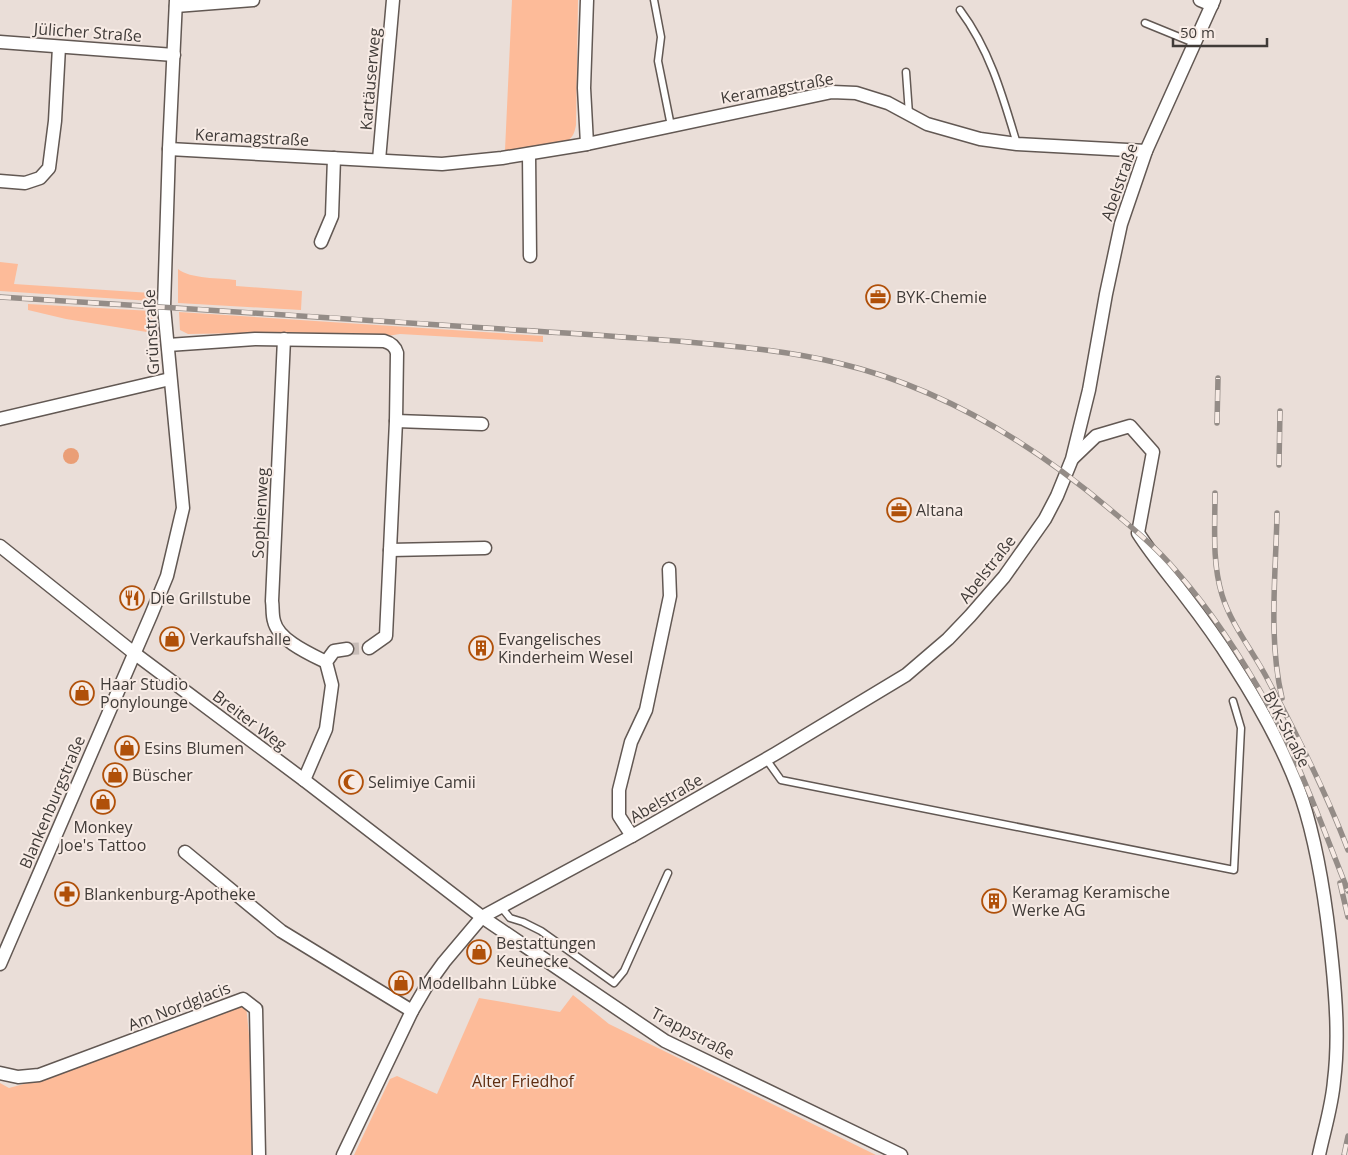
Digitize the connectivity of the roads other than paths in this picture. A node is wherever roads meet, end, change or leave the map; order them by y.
1 (253, 0) edge
2 (393, 0) edge
3 (587, 0) edge
4 (654, 0) edge
5 (1209, 2) edge
6 (176, 3) edge
7 (960, 10) dead end
8 (1145, 23) dead end
9 (0, 42) edge
10 (1194, 44) junction
11 (58, 47) junction
12 (174, 54) junction
13 (906, 72) dead end
14 (909, 114) junction
15 (671, 126) junction
16 (587, 144) junction
17 (1016, 144) junction
18 (169, 150) junction
19 (1146, 152) junction
20 (530, 154) junction
21 (334, 158) junction
22 (379, 160) junction
23 (0, 181) edge
24 (321, 242) dead end
25 (530, 256) dead end
26 (284, 339) junction
27 (168, 345) junction
28 (170, 379) junction
29 (0, 419) edge
30 (396, 421) junction
31 (482, 424) dead end
32 (1072, 458) junction
33 (0, 546) edge
34 (485, 548) dead end
35 (390, 550) junction
36 (669, 569) dead end
37 (369, 648) tunnel mouth
38 (347, 649) tunnel mouth
39 (134, 653) junction
40 (326, 662) junction
41 (1233, 701) dead end
42 (766, 759) junction
43 (304, 780) junction
44 (632, 836) junction
45 (185, 852) dead end
46 (668, 872) dead end
47 (501, 907) junction
48 (482, 917) junction
49 (0, 964) edge
50 (412, 1011) junction
51 (0, 1073) edge
52 (259, 1155) edge
53 (343, 1155) edge
54 (901, 1155) edge
55 (1319, 1155) edge

1 - 6 street
2 - 22 street, Kartäuserweg
3 - 16 street
4 - 15 lane
5 - 10 street, Abelstraße
6 - 12 street, Grünstraße
7 - 17 lane
8 - 10 lane
9 - 11 street, Jülicher Straße
10 - 19 street, Abelstraße
11 - 12 street, Jülicher Straße
11 - 23 street
12 - 18 street, Grünstraße
13 - 14 lane
14 - 15 street, Keramagstraße
14 - 17 street, Keramagstraße
15 - 16 street, Keramagstraße
16 - 20 street, Keramagstraße
17 - 19 street, Keramagstraße
18 - 21 street, Keramagstraße
18 - 27 street, Grünstraße
19 - 32 street, Abelstraße
20 - 22 street, Keramagstraße
20 - 25 street
21 - 22 street, Keramagstraße
21 - 24 street
26 - 27 street
26 - 30 street
26 - 40 street, Sophienweg
27 - 28 street, Grünstraße
28 - 29 street
28 - 39 street, Grünstraße
30 - 31 street
30 - 35 street
32 - 42 street, Abelstraße
32 - 55 street, BYK-Straße
33 - 39 street, Breiter Weg
34 - 35 street
35 - 37 street
36 - 44 street
38 - 40 street
39 - 43 street, Breiter Weg
39 - 49 street, Blankenburgstraße
40 - 43 street
41 - 42 lane
42 - 44 street, Abelstraße
43 - 48 street, Breiter Weg
44 - 47 street, Abelstraße
45 - 50 street
46 - 47 lane
47 - 48 street, Abelstraße
48 - 50 street
48 - 54 street, Trappstraße
50 - 53 street
51 - 52 street, Am Nordglacis

